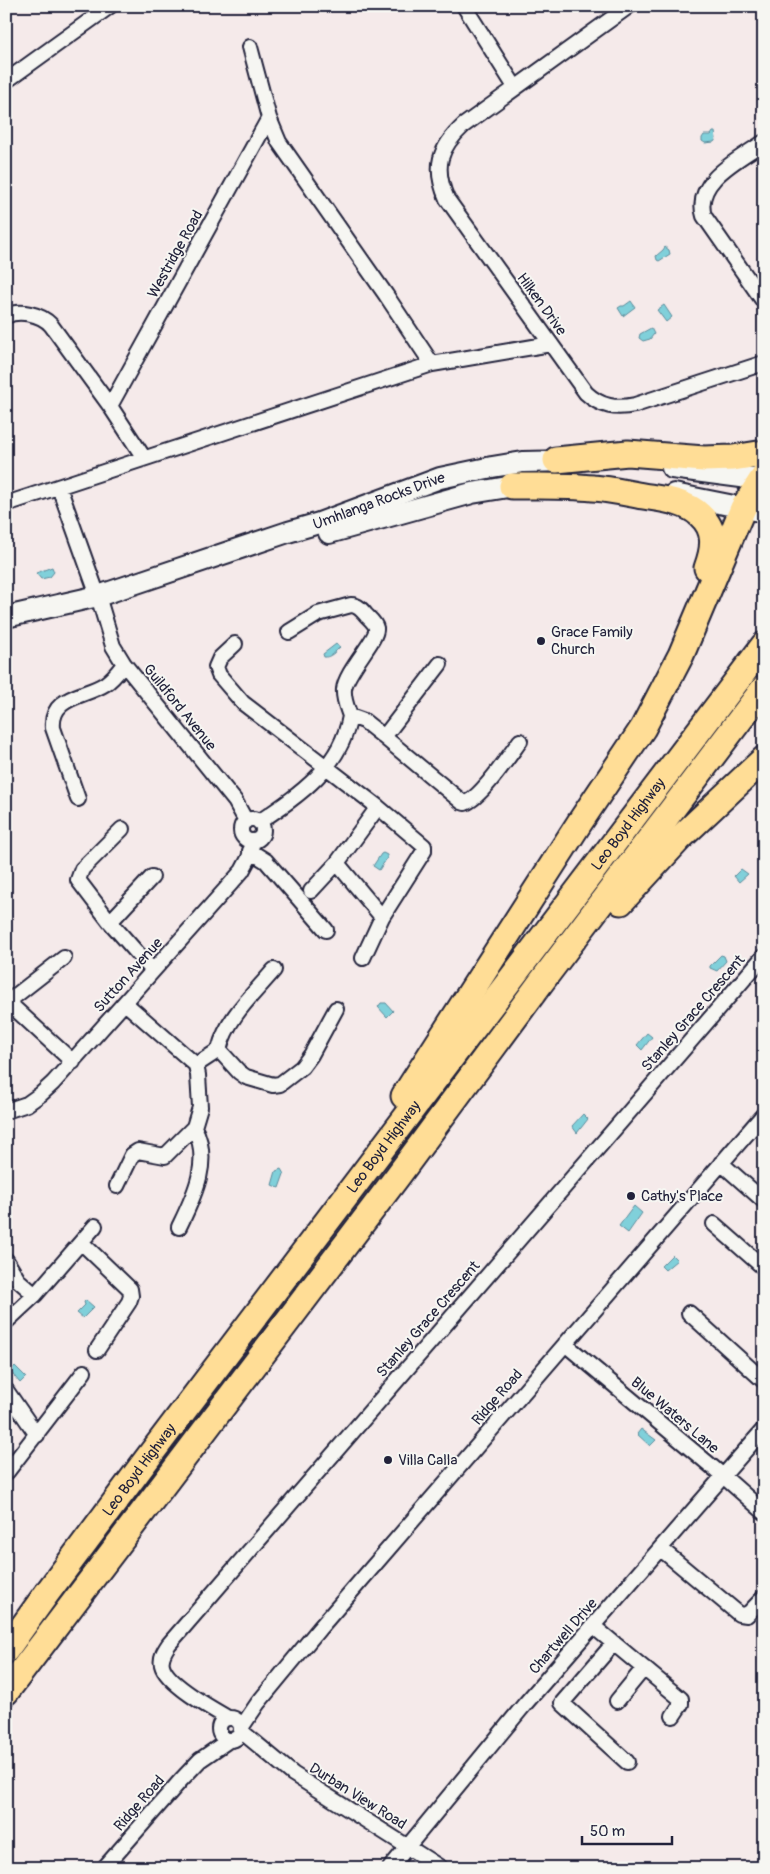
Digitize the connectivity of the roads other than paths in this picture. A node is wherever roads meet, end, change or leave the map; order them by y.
1 (110, 6) edge
2 (464, 6) edge
3 (630, 6) edge
4 (250, 47) dead end
5 (6, 81) edge
6 (515, 87) junction
7 (269, 118) junction
8 (764, 142) edge
9 (764, 302) edge
10 (6, 316) edge
11 (551, 344) junction
12 (764, 363) edge
13 (432, 364) junction
14 (110, 406) junction
15 (764, 453) edge
16 (144, 458) junction
17 (556, 460) junction
18 (763, 478) edge
19 (512, 486) junction
20 (59, 487) junction
21 (6, 504) edge
22 (753, 510) edge
23 (100, 601) junction
24 (6, 617) edge
25 (6, 629) edge
26 (289, 632) dead end
27 (235, 644) dead end
28 (764, 645) edge
29 (124, 664) junction
30 (440, 664) dead end
31 (764, 688) edge
32 (350, 716) junction
33 (644, 728) junction
34 (384, 737) junction
35 (520, 741) dead end
36 (764, 759) edge
37 (324, 767) junction
38 (78, 799) dead end
39 (378, 807) junction
40 (253, 821) junction
41 (122, 829) dead end
42 (252, 846) junction
43 (337, 863) junction
44 (152, 878) dead end
45 (312, 891) dead end
46 (382, 917) junction
47 (110, 922) junction
48 (326, 930) dead end
49 (764, 956) edge
50 (64, 958) dead end
51 (363, 958) dead end
52 (274, 970) dead end
53 (152, 971) junction
54 (125, 1003) junction
55 (336, 1009) dead end
56 (220, 1050) junction
57 (72, 1062) junction
58 (196, 1066) junction
59 (6, 1111) edge
60 (764, 1114) edge
61 (194, 1127) junction
62 (721, 1163) junction
63 (397, 1177) junction
64 (117, 1186) dead end
65 (764, 1201) edge
66 (714, 1224) dead end
67 (95, 1226) dead end
68 (179, 1227) dead end
69 (81, 1242) junction
70 (6, 1260) edge
71 (764, 1268) edge
72 (291, 1270) junction
73 (35, 1295) junction
74 (689, 1313) dead end
75 (6, 1322) edge
76 (565, 1344) junction
77 (97, 1350) dead end
78 (84, 1372) dead end
79 (764, 1380) edge
80 (6, 1390) edge
81 (763, 1432) edge
82 (37, 1435) junction
83 (7, 1472) edge
84 (722, 1476) junction
85 (764, 1512) edge
86 (661, 1549) junction
87 (764, 1597) edge
88 (593, 1626) junction
89 (614, 1643) junction
90 (6, 1650) edge
91 (644, 1668) junction
92 (6, 1692) edge
93 (617, 1701) dead end
94 (673, 1716) dead end
95 (230, 1729) junction
96 (628, 1762) dead end
97 (407, 1846) junction
98 (104, 1868) edge
99 (390, 1868) edge
100 (441, 1868) edge

1 - 5 street
2 - 6 street
3 - 6 street, Hilken Drive
4 - 7 street
6 - 11 street, Hilken Drive
7 - 13 street
7 - 14 street, Westridge Road
8 - 9 street
10 - 14 street
11 - 12 street, Hilken Drive
11 - 13 street
13 - 16 street
14 - 16 street
15 - 17 highway
16 - 20 street
17 - 18 main road, Umhlanga Rocks Drive
17 - 23 main road, Umhlanga Rocks Drive
18 - 22 highway
19 - 22 main road, Umhlanga Rocks Drive
19 - 23 main road, Umhlanga Rocks Drive
19 - 33 highway
20 - 21 street
20 - 23 street
22 - 33 highway
23 - 24 main road, Umhlanga Rocks Drive
23 - 25 main road, Umhlanga Rocks Drive
23 - 29 street, Guildford Avenue
26 - 32 street
27 - 37 street
28 - 72 highway, Leo Boyd Highway
29 - 38 street
29 - 40 street, Guildford Avenue
30 - 34 street
31 - 63 highway, Leo Boyd Highway
32 - 34 street
32 - 37 street
33 - 72 highway
34 - 35 street
36 - 63 highway
37 - 39 street
37 - 40 street
39 - 43 street
39 - 46 street
40 - 42 street, Sutton Avenue
41 - 47 street
42 - 48 street
42 - 53 street, Sutton Avenue
43 - 45 street
43 - 46 street
44 - 47 street
46 - 51 street
47 - 53 street
49 - 95 street, Stanley Grace Crescent
50 - 57 street
52 - 56 street
53 - 54 street, Sutton Avenue
54 - 57 street, Sutton Avenue
54 - 58 street
55 - 56 street
56 - 58 street
57 - 59 street, Sutton Avenue
58 - 61 street
60 - 62 street, Ridge Road
61 - 64 street
61 - 68 street
62 - 65 street
62 - 76 street, Ridge Road
63 - 92 highway, Leo Boyd Highway
66 - 71 street
67 - 69 street
69 - 73 street
69 - 77 street
70 - 73 street
72 - 90 highway, Leo Boyd Highway
73 - 75 street
74 - 79 street
76 - 84 street, Blue Waters Lane
76 - 95 street, Ridge Road
78 - 82 street
80 - 82 street
81 - 84 street, Chartwell Drive
82 - 83 street
84 - 85 street, Blue Waters Lane
84 - 86 street, Chartwell Drive
86 - 87 street
86 - 88 street, Chartwell Drive
88 - 89 street
88 - 97 street, Chartwell Drive
89 - 91 street
89 - 96 street
91 - 93 street
91 - 94 street
95 - 97 street, Durban View Road
95 - 98 street, Ridge Road
97 - 99 street, Chartwell Drive
97 - 100 street, Durban View Road

